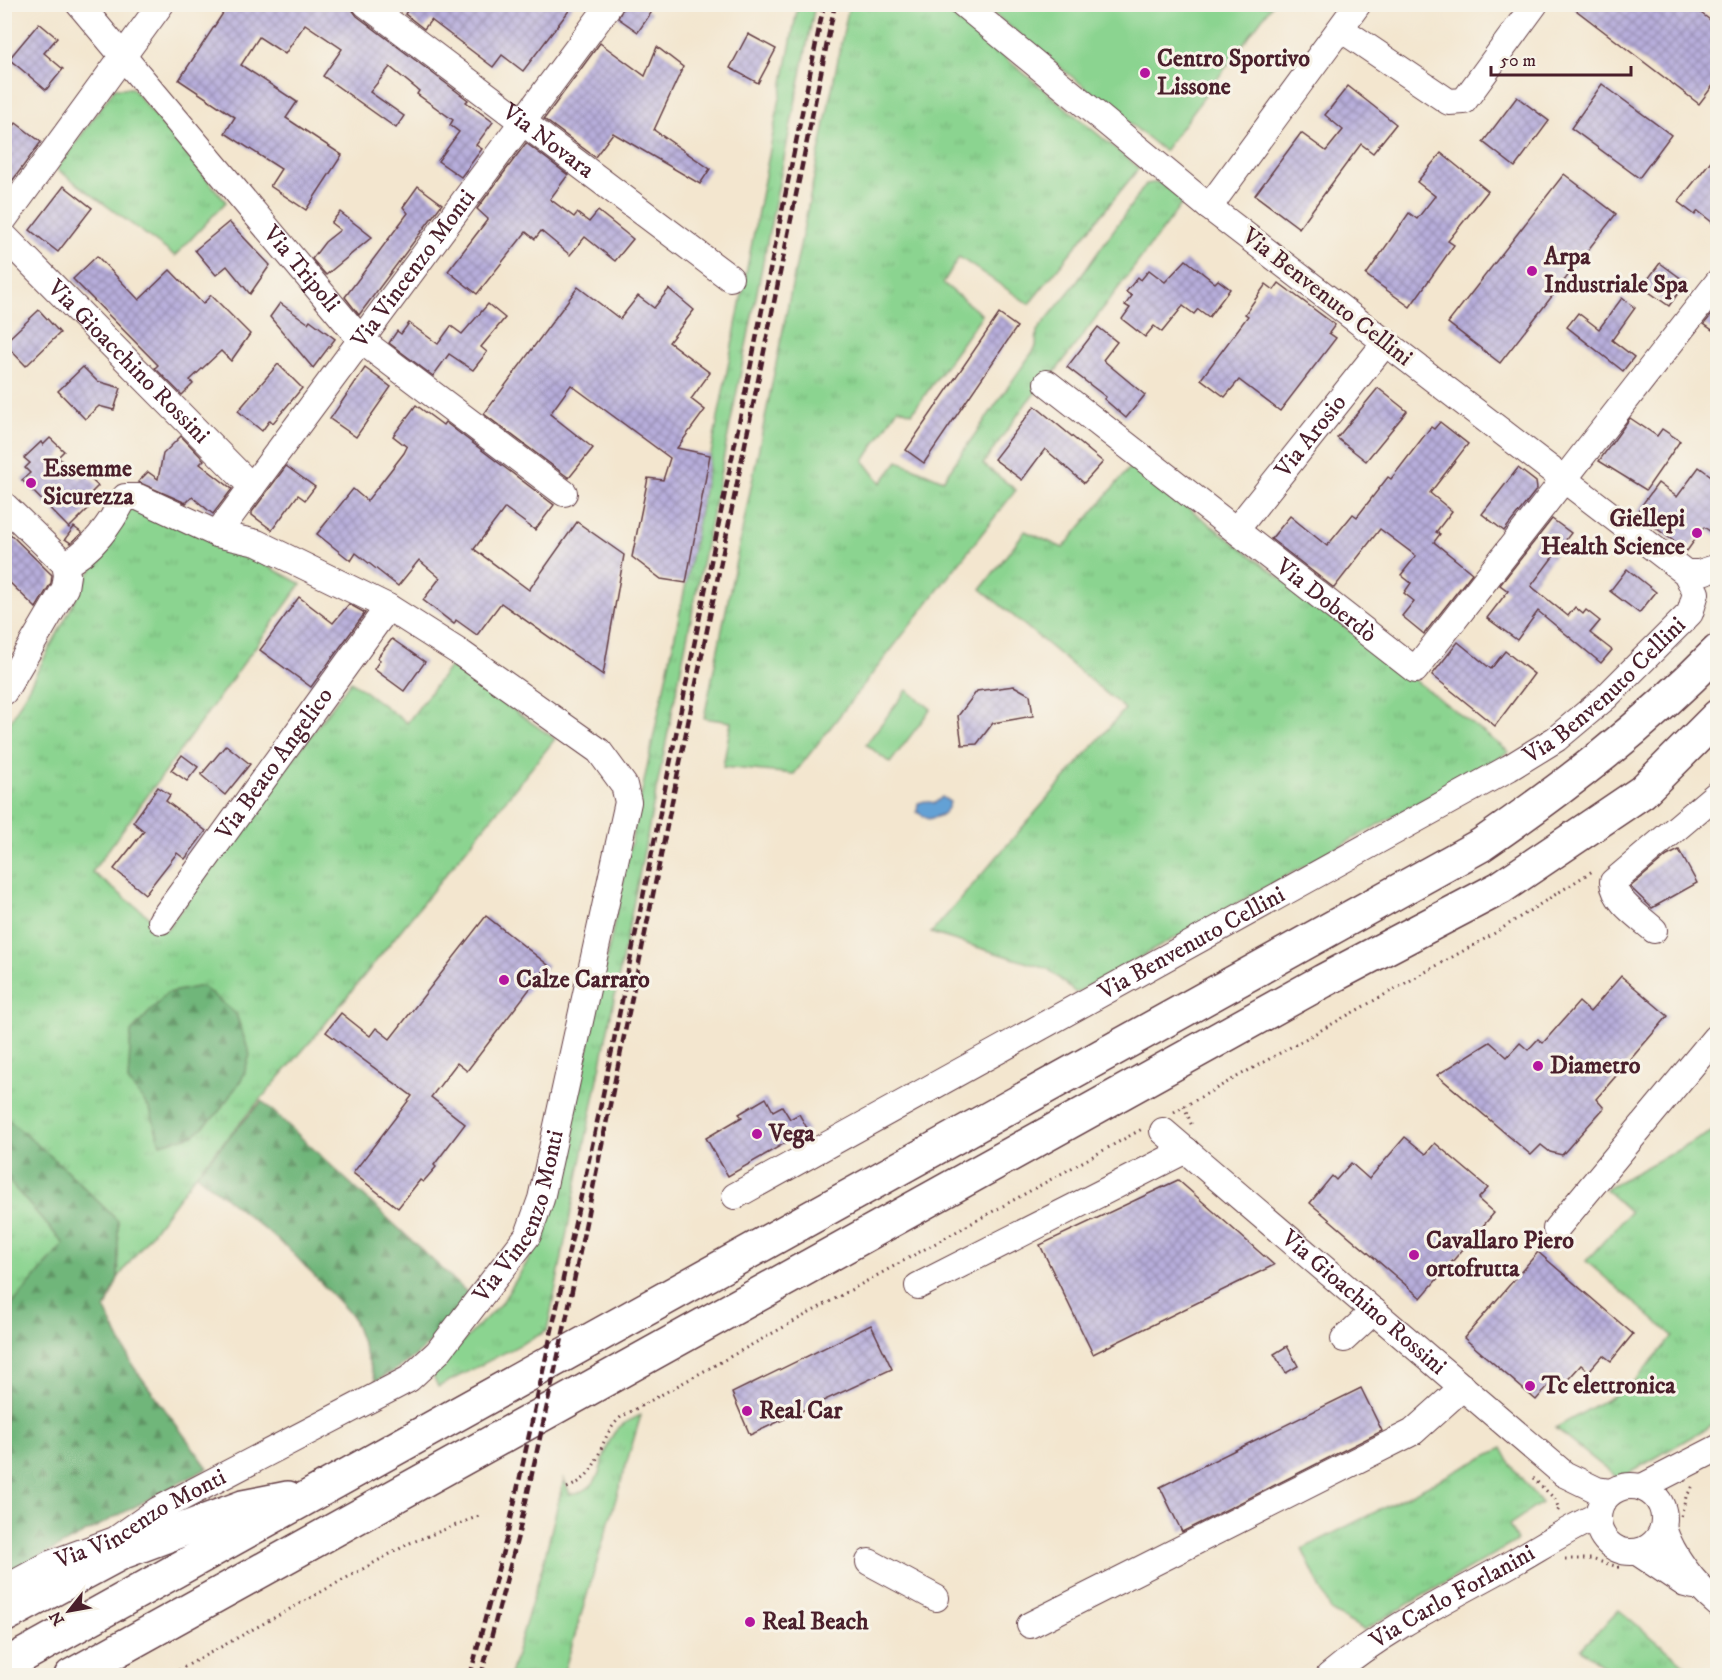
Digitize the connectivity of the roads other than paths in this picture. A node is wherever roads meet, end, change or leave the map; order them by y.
1 (79, 4) edge
2 (161, 4) edge
3 (366, 4) edge
4 (610, 4) edge
5 (963, 4) edge
6 (1358, 4) edge
7 (1535, 4) edge
8 (1341, 28) junction
9 (124, 57) junction
10 (523, 122) junction
11 (1209, 207) junction
12 (4, 219) edge
13 (4, 236) edge
14 (729, 278) dead end
15 (1718, 282) edge
16 (362, 341) junction
17 (1386, 342) junction
18 (1047, 383) dead end
19 (1564, 480) junction
20 (252, 487) junction
21 (564, 493) dead end
22 (4, 505) edge
23 (1236, 530) junction
24 (218, 534) junction
25 (64, 564) junction
26 (1718, 567) edge
27 (1686, 573) junction
28 (388, 607) junction
29 (1718, 651) edge
30 (4, 692) edge
31 (1718, 716) edge
32 (1718, 793) edge
33 (161, 921) dead end
34 (1654, 930) dead end
35 (1718, 1040) edge
36 (1157, 1125) road end
37 (1186, 1150) junction
38 (735, 1196) dead end
39 (1556, 1229) dead end
40 (918, 1286) dead end
41 (1374, 1311) junction
42 (1344, 1339) dead end
43 (1463, 1387) junction
44 (1718, 1448) edge
45 (1698, 1470) junction
46 (1564, 1474) junction
47 (1641, 1487) junction
48 (1611, 1492) junction
49 (316, 1493) junction
50 (1597, 1516) junction
51 (1669, 1519) junction
52 (119, 1546) junction
53 (1555, 1550) junction
54 (1627, 1557) junction
55 (869, 1562) dead end
56 (1696, 1586) junction
57 (4, 1589) edge
58 (936, 1598) dead end
59 (1718, 1604) edge
60 (4, 1616) edge
61 (174, 1619) junction
62 (1030, 1624) dead end
63 (4, 1666) edge
64 (71, 1676) edge
65 (106, 1676) edge
66 (1329, 1676) edge

1 - 9 street, Via Tripoli
2 - 9 street
3 - 10 street, Via Novara
4 - 10 street, Via Vincenzo Monti
5 - 11 street, Via Benvenuto Cellini
6 - 8 street
7 - 8 street
8 - 11 street
9 - 12 street
9 - 16 street, Via Tripoli
10 - 14 street, Via Novara
10 - 16 street, Via Vincenzo Monti
11 - 17 street, Via Benvenuto Cellini
13 - 20 street, Via Gioacchino Rossini
15 - 19 street
16 - 20 street, Via Vincenzo Monti
16 - 21 street, Via Tripoli
17 - 19 street, Via Benvenuto Cellini
17 - 23 street, Via Arosio
18 - 23 street, Via Doberdò
19 - 23 street, Via Doberdò
19 - 27 street, Via Benvenuto Cellini
20 - 24 street, Via Vincenzo Monti
22 - 25 street
24 - 25 street
24 - 28 street
25 - 30 street
26 - 27 street
27 - 38 street, Via Benvenuto Cellini
28 - 33 street, Via Beato Angelico
28 - 52 street, Via Vincenzo Monti
29 - 49 highway
31 - 61 highway
32 - 34 street
35 - 39 street
36 - 37 street, Via Gioachino Rossini
37 - 40 street
37 - 41 street, Via Gioachino Rossini
41 - 42 street
41 - 43 street, Via Gioachino Rossini
43 - 46 street, Via Gioachino Rossini
43 - 62 street
44 - 45 street
45 - 47 street
45 - 51 street
46 - 48 street, Via Gioachino Rossini
46 - 50 street, Via Gioachino Rossini
47 - 48 street
47 - 51 street
48 - 50 street
49 - 52 highway
49 - 63 highway
50 - 53 street, Via Carlo Forlanini
50 - 54 street
51 - 54 street
51 - 56 street
52 - 57 street, Via Vincenzo Monti
52 - 60 highway
53 - 54 street, Via Carlo Forlanini
53 - 66 street, Via Carlo Forlanini
54 - 56 street
55 - 58 street
56 - 59 street
61 - 64 highway
61 - 65 highway

